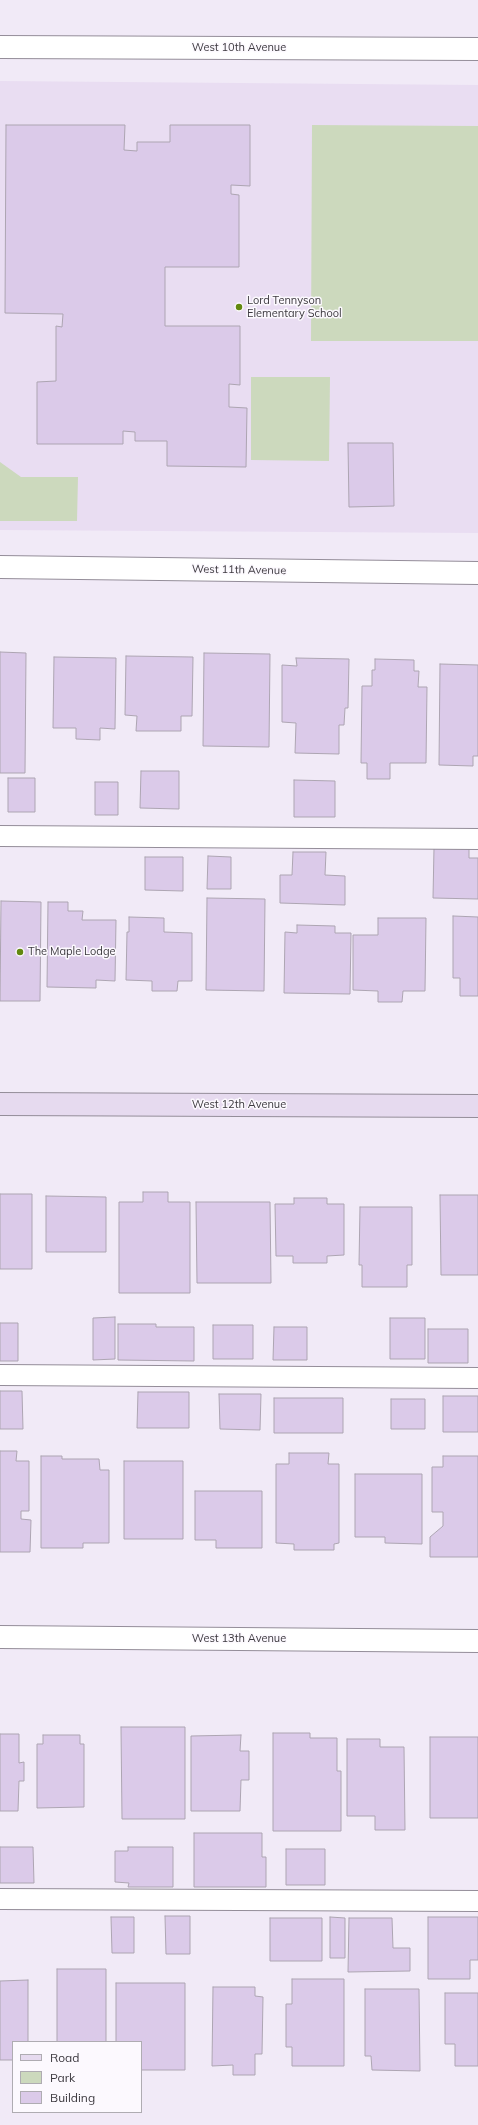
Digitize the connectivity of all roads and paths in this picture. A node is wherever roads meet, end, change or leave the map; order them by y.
1 (0, 47) edge
2 (478, 49) edge
3 (0, 567) edge
4 (478, 573) edge
5 (0, 836) edge
6 (478, 838) edge
7 (0, 1104) edge
8 (478, 1106) edge
9 (0, 1375) edge
10 (478, 1378) edge
11 (0, 1637) edge
12 (478, 1641) edge
13 (0, 1899) edge
14 (478, 1902) edge

1 - 2 street, West 10th Avenue
3 - 4 street, West 11th Avenue
5 - 6 lane
7 - 8 street, West 12th Avenue
9 - 10 lane
11 - 12 street, West 13th Avenue
13 - 14 lane

